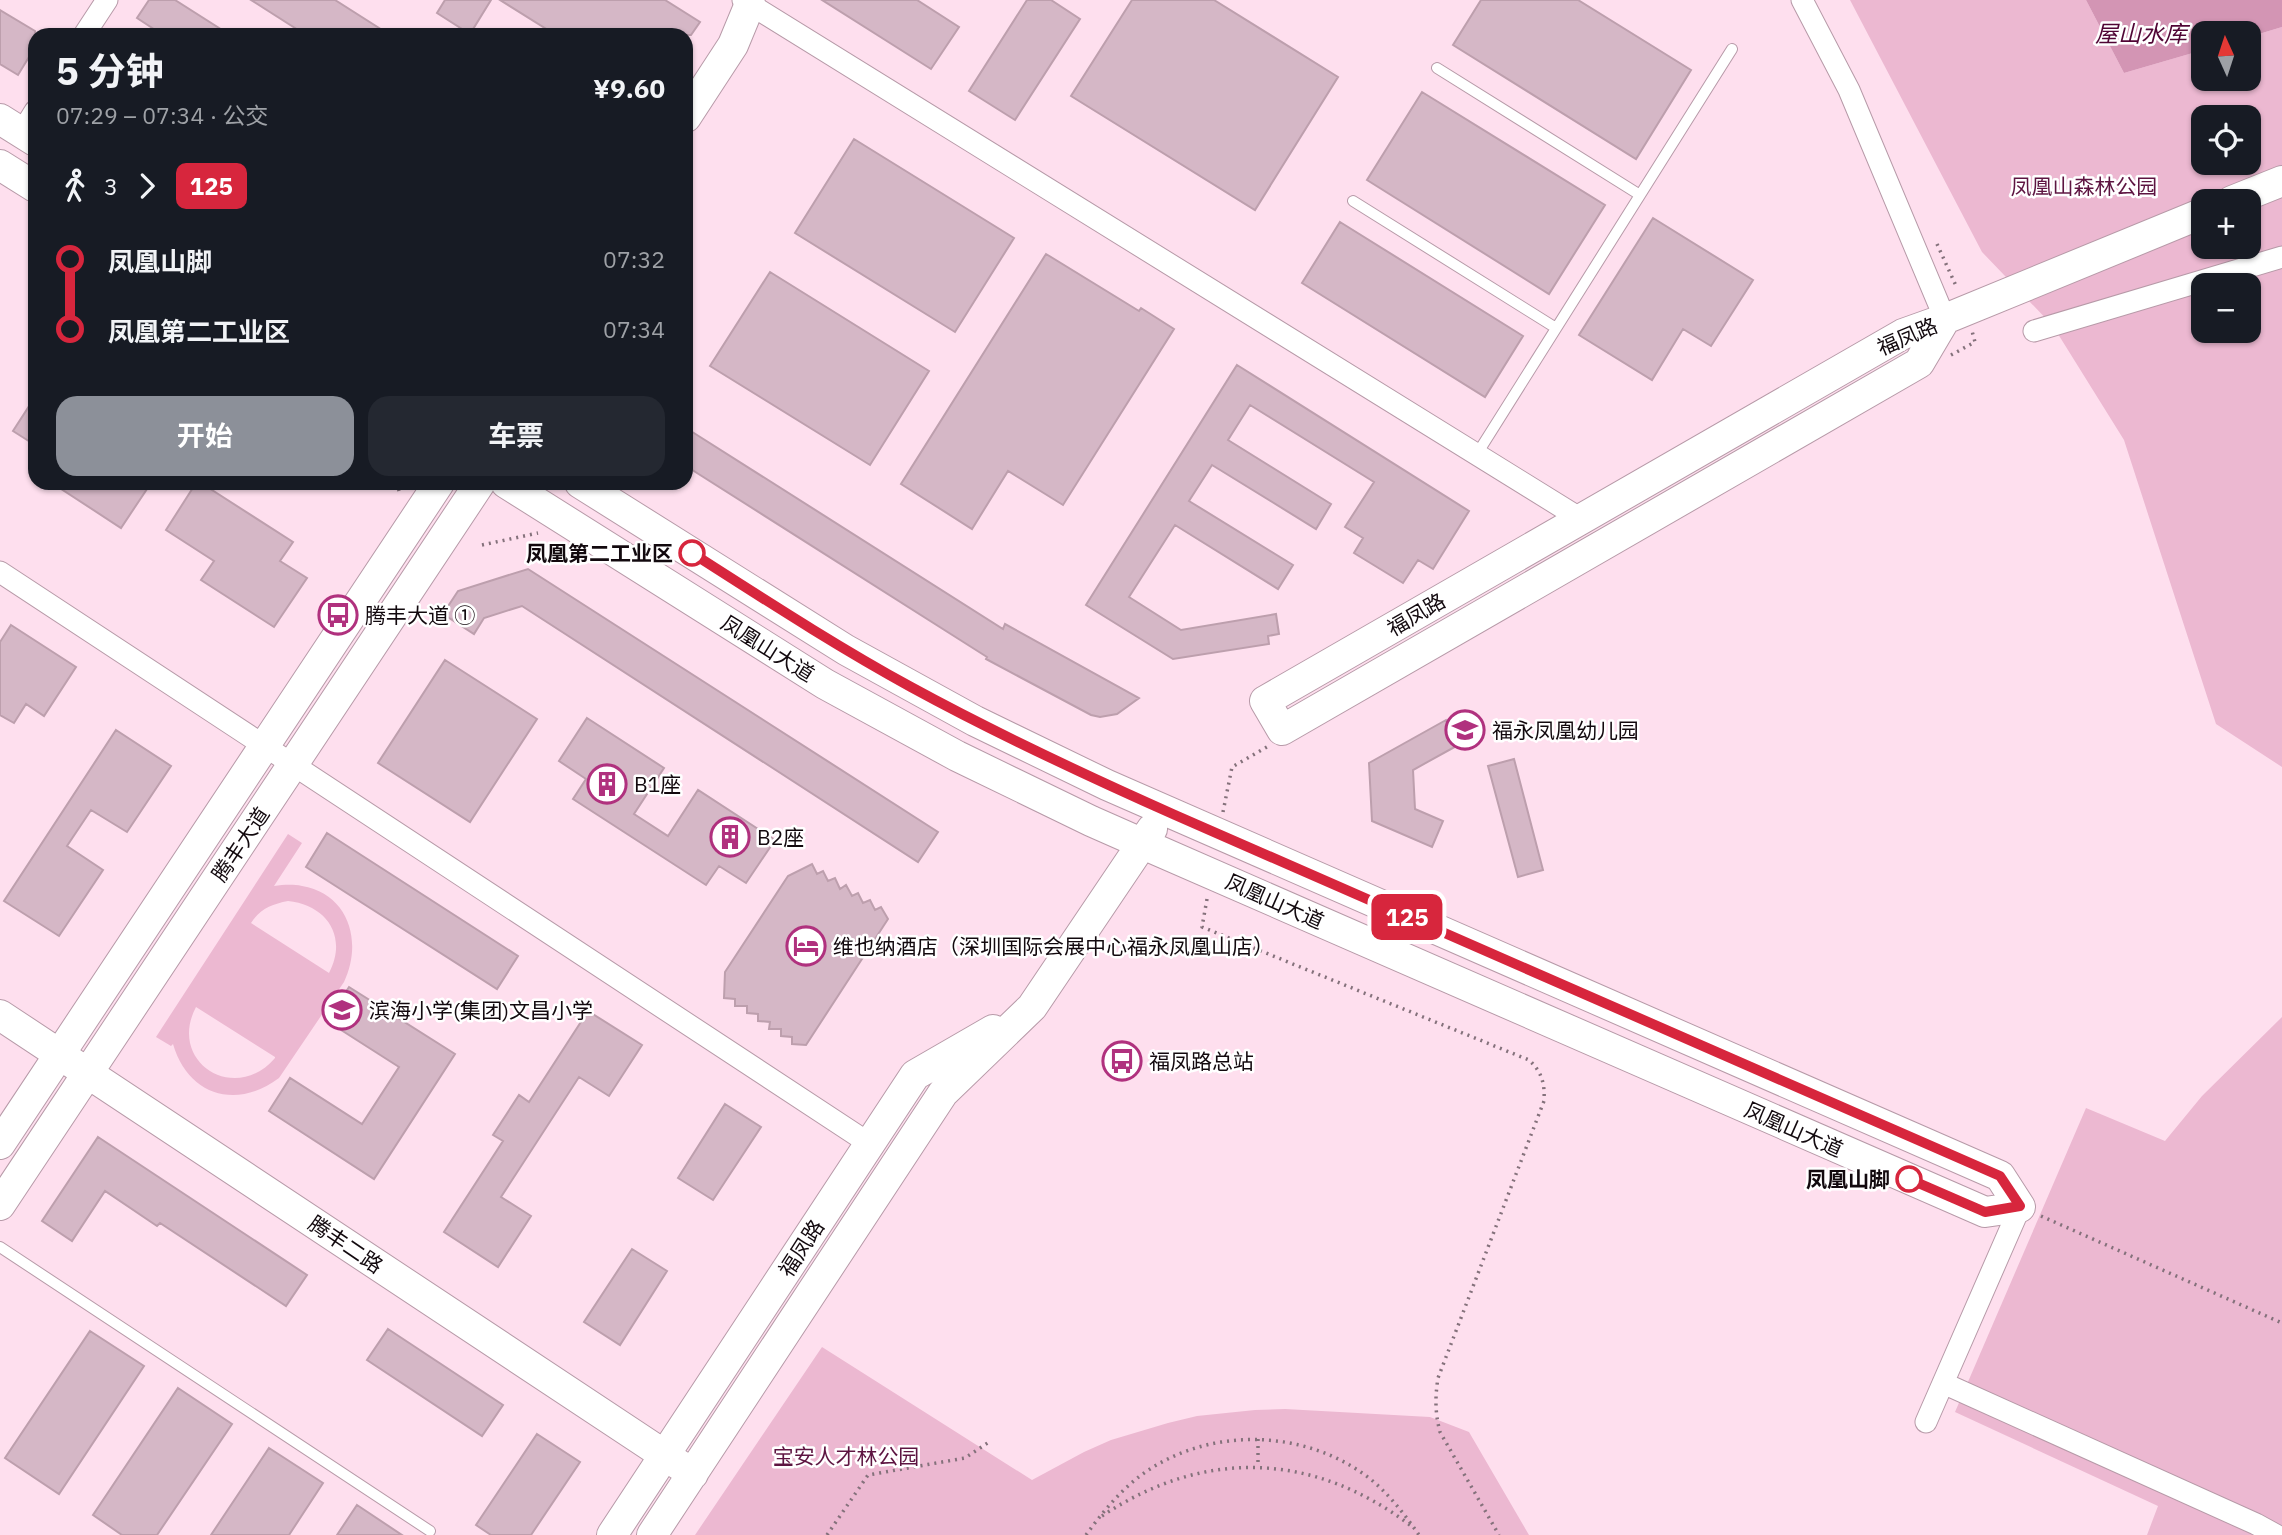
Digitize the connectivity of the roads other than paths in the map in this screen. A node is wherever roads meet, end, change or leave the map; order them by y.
1 (107, 0) edge
2 (1802, 0) edge
3 (748, 1) edge
4 (89, 28) edge
5 (1732, 49) dead end
6 (1437, 68) dead end
7 (693, 76) edge
8 (693, 106) edge
9 (0, 165) edge
10 (2282, 181) edge
11 (28, 183) edge
12 (2261, 189) edge
13 (1640, 195) junction
14 (1353, 201) dead end
15 (2191, 218) edge
16 (2282, 257) edge
17 (1945, 318) junction
18 (1556, 328) junction
19 (2034, 331) dead end
20 (1476, 454) junction
21 (434, 490) edge
22 (475, 490) edge
23 (517, 490) edge
24 (591, 490) edge
25 (1581, 519) junction
26 (0, 572) edge
27 (265, 746) junction
28 (293, 765) junction
29 (1165, 811) junction
30 (1143, 844) junction
31 (1032, 1007) junction
32 (0, 1015) edge
33 (60, 1054) junction
34 (88, 1073) junction
35 (0, 1144) edge
36 (870, 1144) junction
37 (0, 1205) edge
38 (2020, 1206) junction
39 (0, 1247) edge
40 (1943, 1383) junction
41 (1926, 1422) dead end
42 (664, 1455) junction
43 (692, 1474) junction
44 (430, 1531) dead end
45 (612, 1535) edge
46 (652, 1535) edge
47 (2276, 1535) edge

1 - 4 street
2 - 17 street
3 - 7 main road
3 - 8 main road
3 - 20 street
5 - 13 lane
6 - 13 lane
9 - 11 main road
10 - 12 main road
13 - 18 lane
14 - 18 lane
15 - 17 main road
16 - 19 street
17 - 25 main road, 福凤路
17 - 25 main road, 福凤路
18 - 20 lane
20 - 25 street
21 - 27 main road, 腾丰大道
22 - 28 main road, 腾丰大道
23 - 30 main road, 凤凰山大道
24 - 29 main road, 凤凰山大道
26 - 27 street
27 - 28 street
27 - 33 main road, 腾丰大道
28 - 34 main road, 腾丰大道
28 - 36 street
29 - 30 main road, 福凤路
29 - 38 main road, 凤凰山大道
30 - 31 main road, 福凤路
30 - 38 main road, 凤凰山大道
31 - 36 main road, 福凤路
31 - 43 main road, 福凤路
32 - 33 main road, 腾丰二路
33 - 34 main road, 腾丰二路
33 - 35 main road, 腾丰大道
34 - 37 main road, 腾丰大道
34 - 42 main road, 腾丰二路
36 - 42 main road, 福凤路
38 - 40 street
39 - 44 lane
40 - 41 street
40 - 47 street
42 - 43 main road, 腾丰二路
42 - 45 main road, 福凤路
43 - 46 main road, 福凤路

